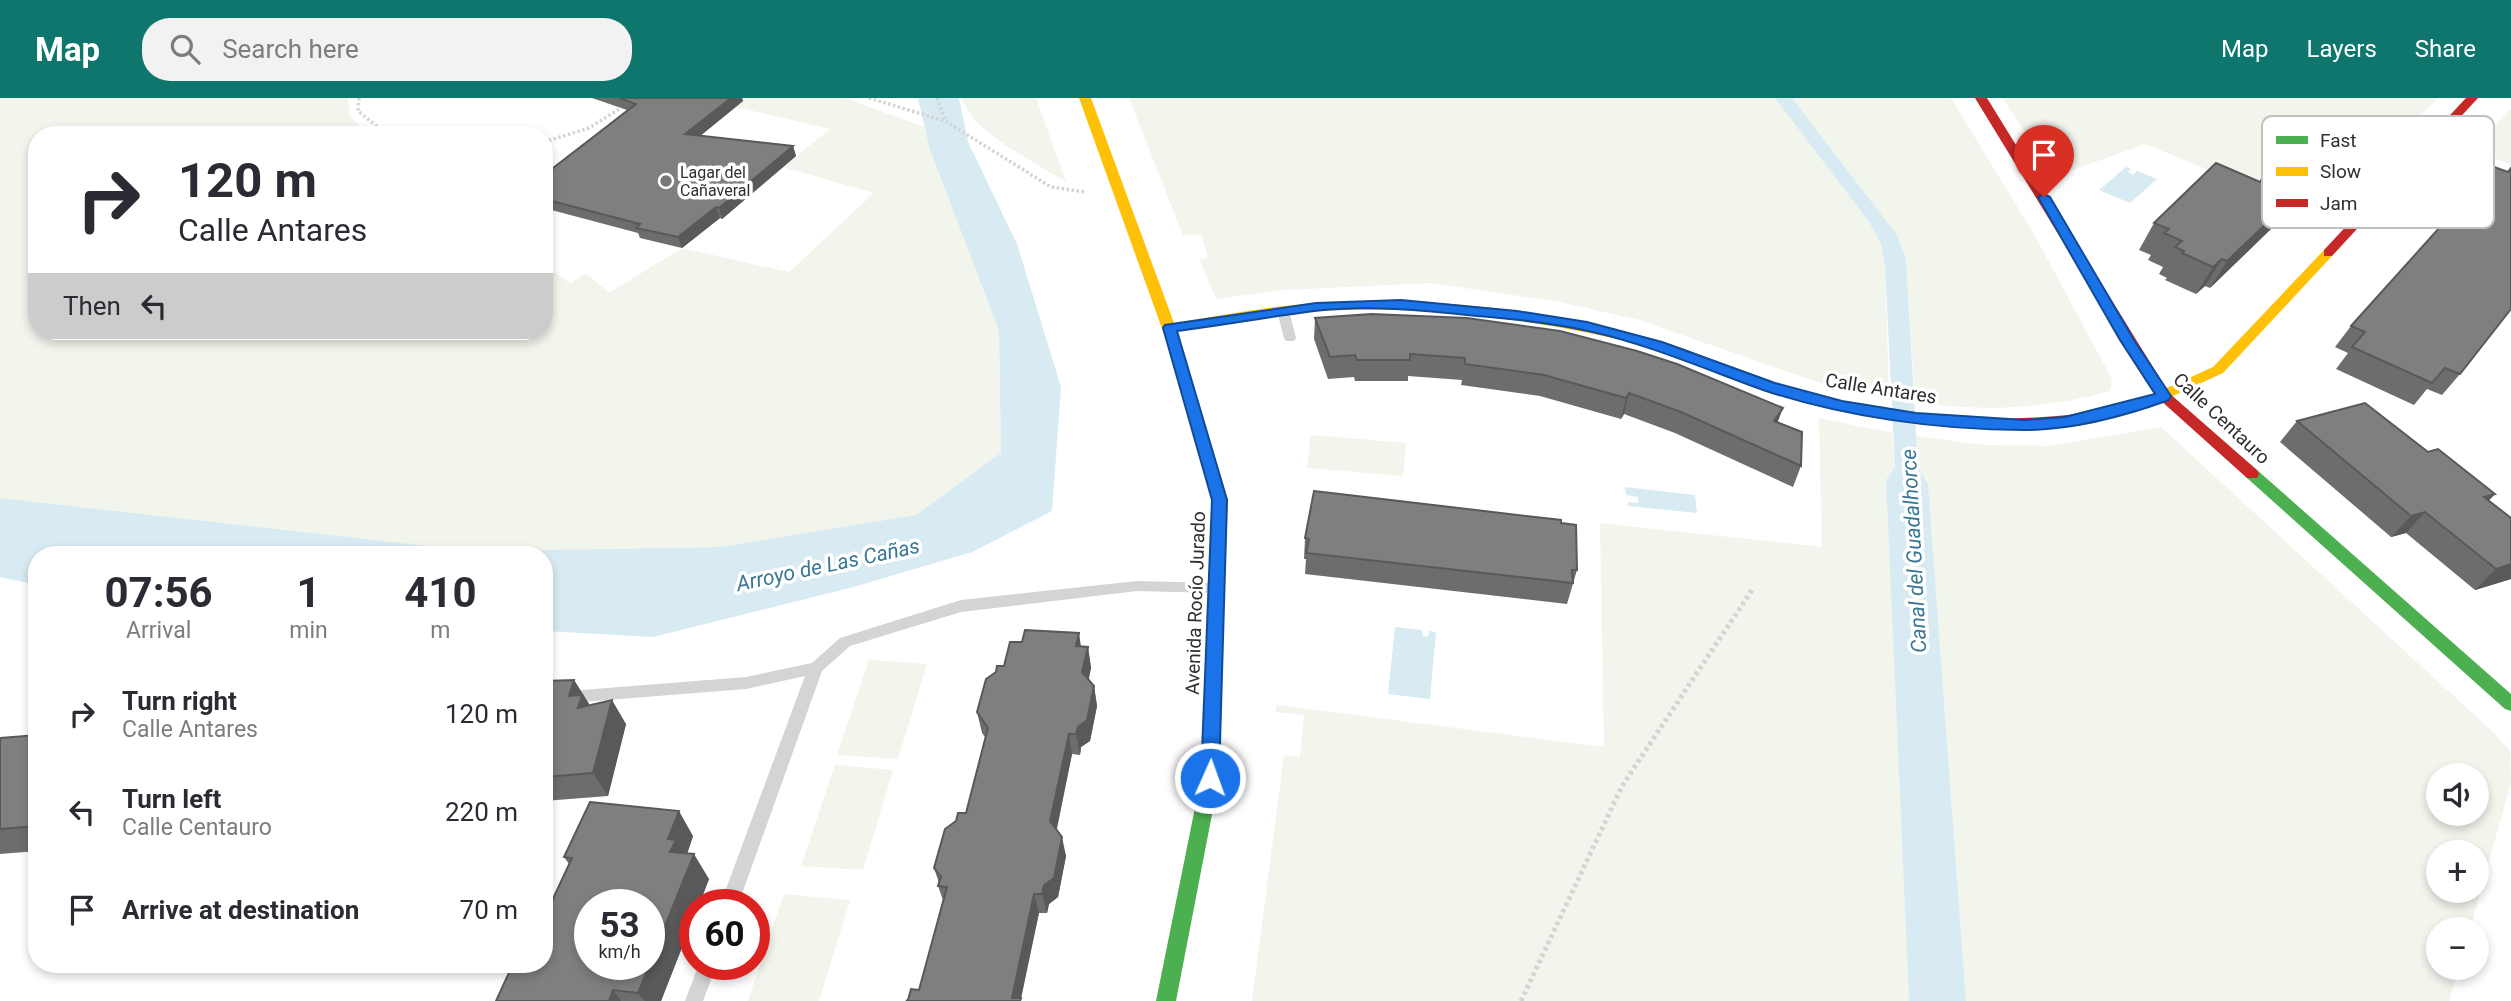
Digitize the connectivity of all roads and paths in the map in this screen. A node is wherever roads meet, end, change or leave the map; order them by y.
1 (359, 98) edge
2 (869, 98) edge
3 (937, 98) edge
4 (1086, 98) edge
5 (1981, 98) edge
6 (2472, 98) edge
7 (627, 104) edge
8 (2455, 116) edge
9 (945, 121) junction
10 (377, 126) edge
11 (553, 139) edge
12 (1120, 197) junction
13 (2351, 228) edge
14 (1283, 311) junction
15 (1170, 328) junction
16 (1290, 338) dead end
17 (2164, 396) junction
18 (1217, 588) junction
19 (1752, 590) dead end
20 (817, 668) junction
21 (553, 698) edge
22 (2511, 704) edge
23 (736, 889) edge
24 (702, 980) edge
25 (694, 1001) edge
26 (1166, 1001) edge
27 (1521, 1001) edge

1 - 10 path
2 - 9 path
3 - 9 path
4 - 12 street, Avenida Rocío Jurado
5 - 17 street, Calle Centauro
6 - 8 street, Calle Antares
7 - 11 path
9 - 12 path
12 - 15 street, Avenida Rocío Jurado
13 - 17 street, Calle Antares
14 - 15 street, Calle Antares
14 - 16 lane
14 - 17 street, Calle Antares
15 - 18 street, Avenida Rocío Jurado
17 - 22 street, Calle Centauro
18 - 20 lane
18 - 26 street, Avenida Rocío Jurado
19 - 27 path
20 - 21 lane
20 - 23 lane
24 - 25 lane

